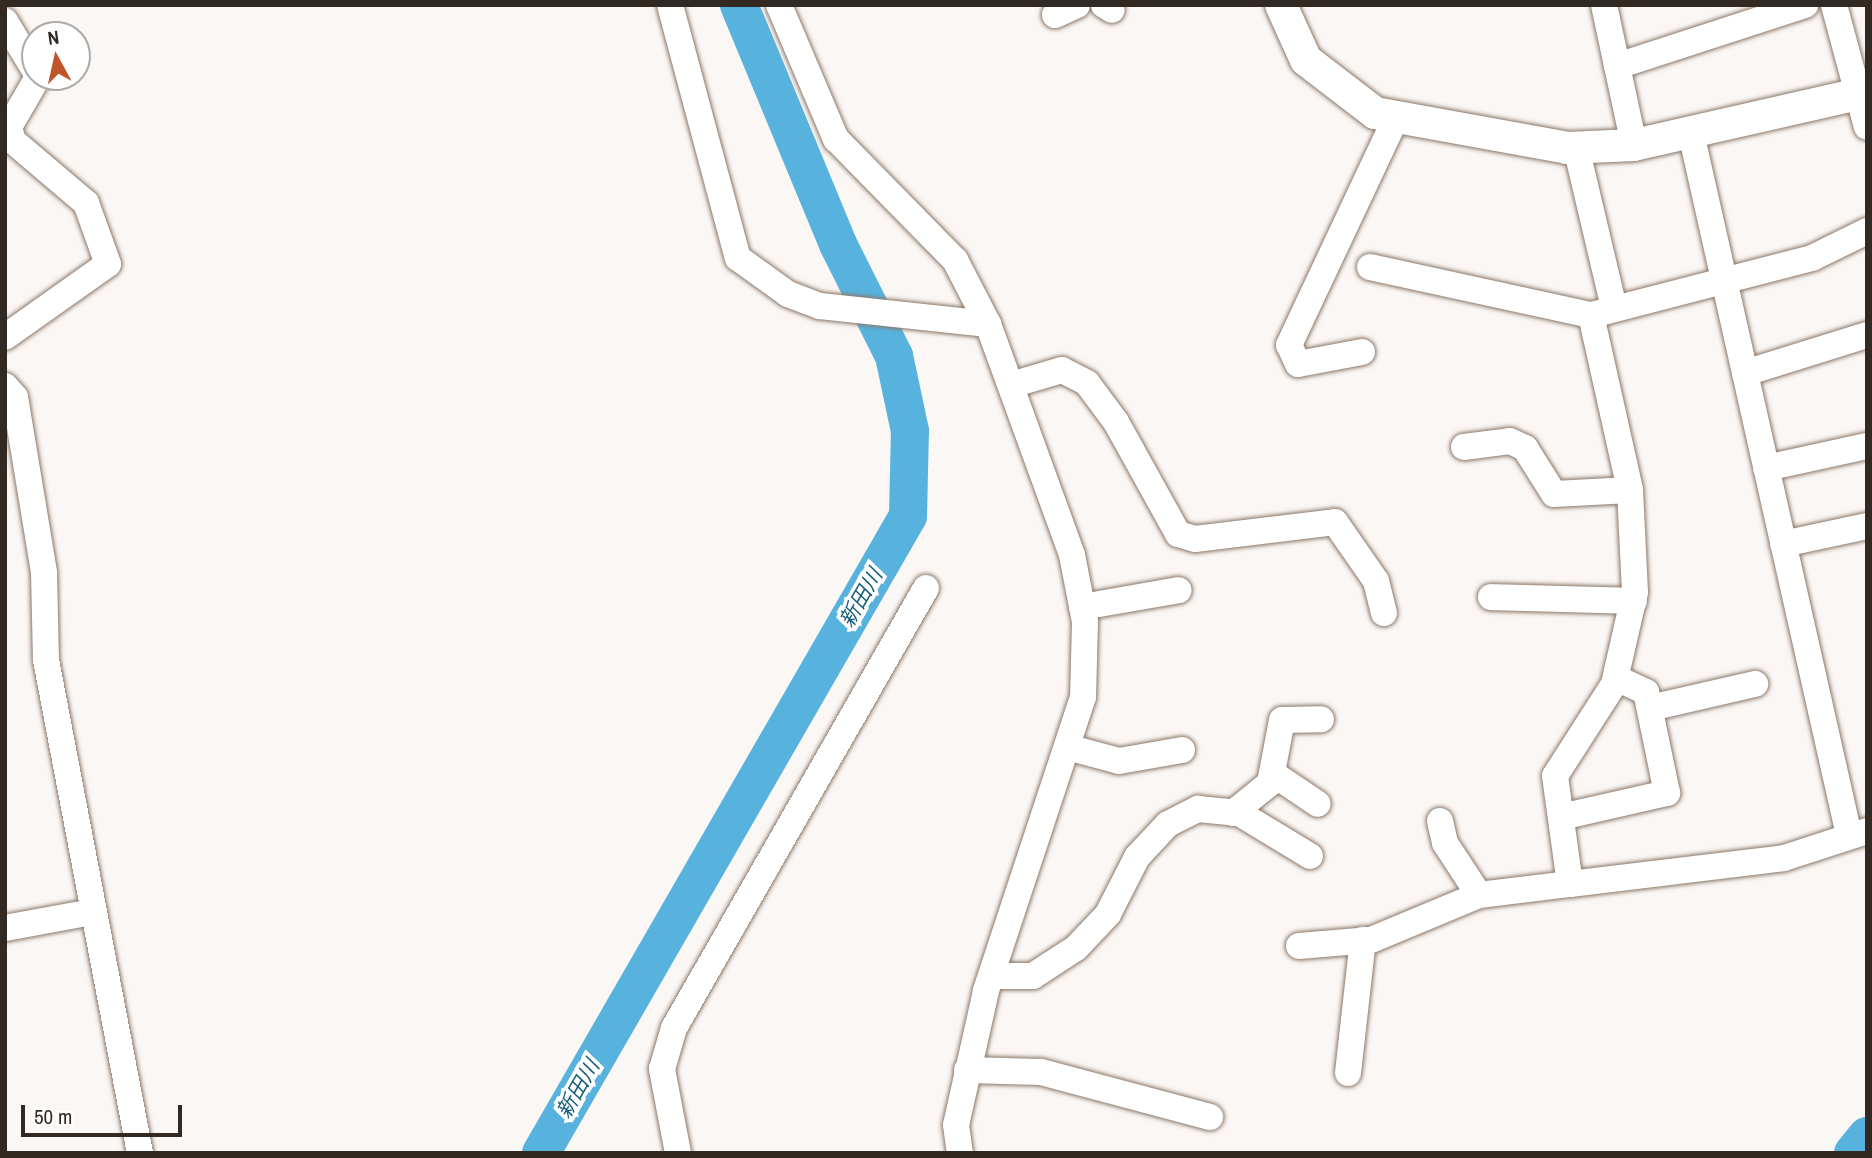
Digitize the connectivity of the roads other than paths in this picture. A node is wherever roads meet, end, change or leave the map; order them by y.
1 (670, 5) edge
2 (779, 5) edge
3 (1281, 5) edge
4 (1805, 5) edge
5 (1834, 5) edge
6 (1602, 6) edge
7 (5, 22) edge
8 (21, 48) edge
9 (1617, 66) junction
10 (30, 91) edge
11 (1862, 94) edge
12 (1396, 118) junction
13 (1867, 127) edge
14 (1691, 133) junction
15 (1634, 145) junction
16 (1576, 147) junction
17 (1867, 231) edge
18 (1370, 267) dead end
19 (1723, 276) junction
20 (1602, 310) junction
21 (988, 324) junction
22 (1867, 335) edge
23 (5, 337) edge
24 (1362, 352) dead end
25 (1745, 373) junction
26 (1011, 385) junction
27 (9, 393) edge
28 (1867, 446) edge
29 (1464, 447) dead end
30 (1766, 468) junction
31 (1630, 490) junction
32 (1867, 526) edge
33 (1783, 544) junction
34 (926, 588) dead end
35 (1179, 590) dead end
36 (1491, 597) dead end
37 (1634, 601) junction
38 (1082, 607) junction
39 (1384, 613) dead end
40 (1616, 678) junction
41 (1755, 684) dead end
42 (1650, 708) junction
43 (1321, 719) dead end
44 (1067, 747) junction
45 (1182, 750) dead end
46 (1272, 773) junction
47 (1318, 804) dead end
48 (1233, 813) junction
49 (1561, 817) junction
50 (1440, 821) dead end
51 (1858, 833) edge
52 (1310, 856) dead end
53 (1570, 884) junction
54 (1479, 895) junction
55 (92, 912) junction
56 (5, 928) edge
57 (1363, 940) junction
58 (1299, 946) dead end
59 (991, 976) junction
60 (967, 1070) junction
61 (1349, 1073) dead end
62 (1210, 1117) dead end
63 (140, 1153) edge
64 (678, 1153) edge
65 (960, 1153) edge

1 - 21 street
2 - 21 street
3 - 12 street
4 - 9 street
5 - 11 street
6 - 9 street
7 - 8 street
9 - 15 street
10 - 23 street
11 - 13 street
11 - 14 street
12 - 16 street
12 - 24 street
14 - 15 street
14 - 19 street
15 - 16 street
16 - 20 street
17 - 19 street
18 - 20 street
19 - 20 street
19 - 25 street
20 - 31 street
21 - 26 street
22 - 25 street
25 - 30 street
26 - 38 street
26 - 39 street
27 - 55 street
28 - 30 street
29 - 31 street
30 - 33 street
31 - 37 street
32 - 33 street
33 - 51 street
34 - 64 street
35 - 38 street
36 - 37 street
37 - 40 street
38 - 44 street
40 - 42 street
40 - 49 street
41 - 42 street
42 - 49 street
43 - 46 street
44 - 45 street
44 - 59 street
46 - 47 street
46 - 48 street
48 - 52 street
48 - 59 street
49 - 53 street
50 - 54 street
51 - 53 street
53 - 54 street
54 - 57 street
55 - 56 street
55 - 63 street
57 - 58 street
57 - 61 street
59 - 60 street
60 - 62 street
60 - 65 street

